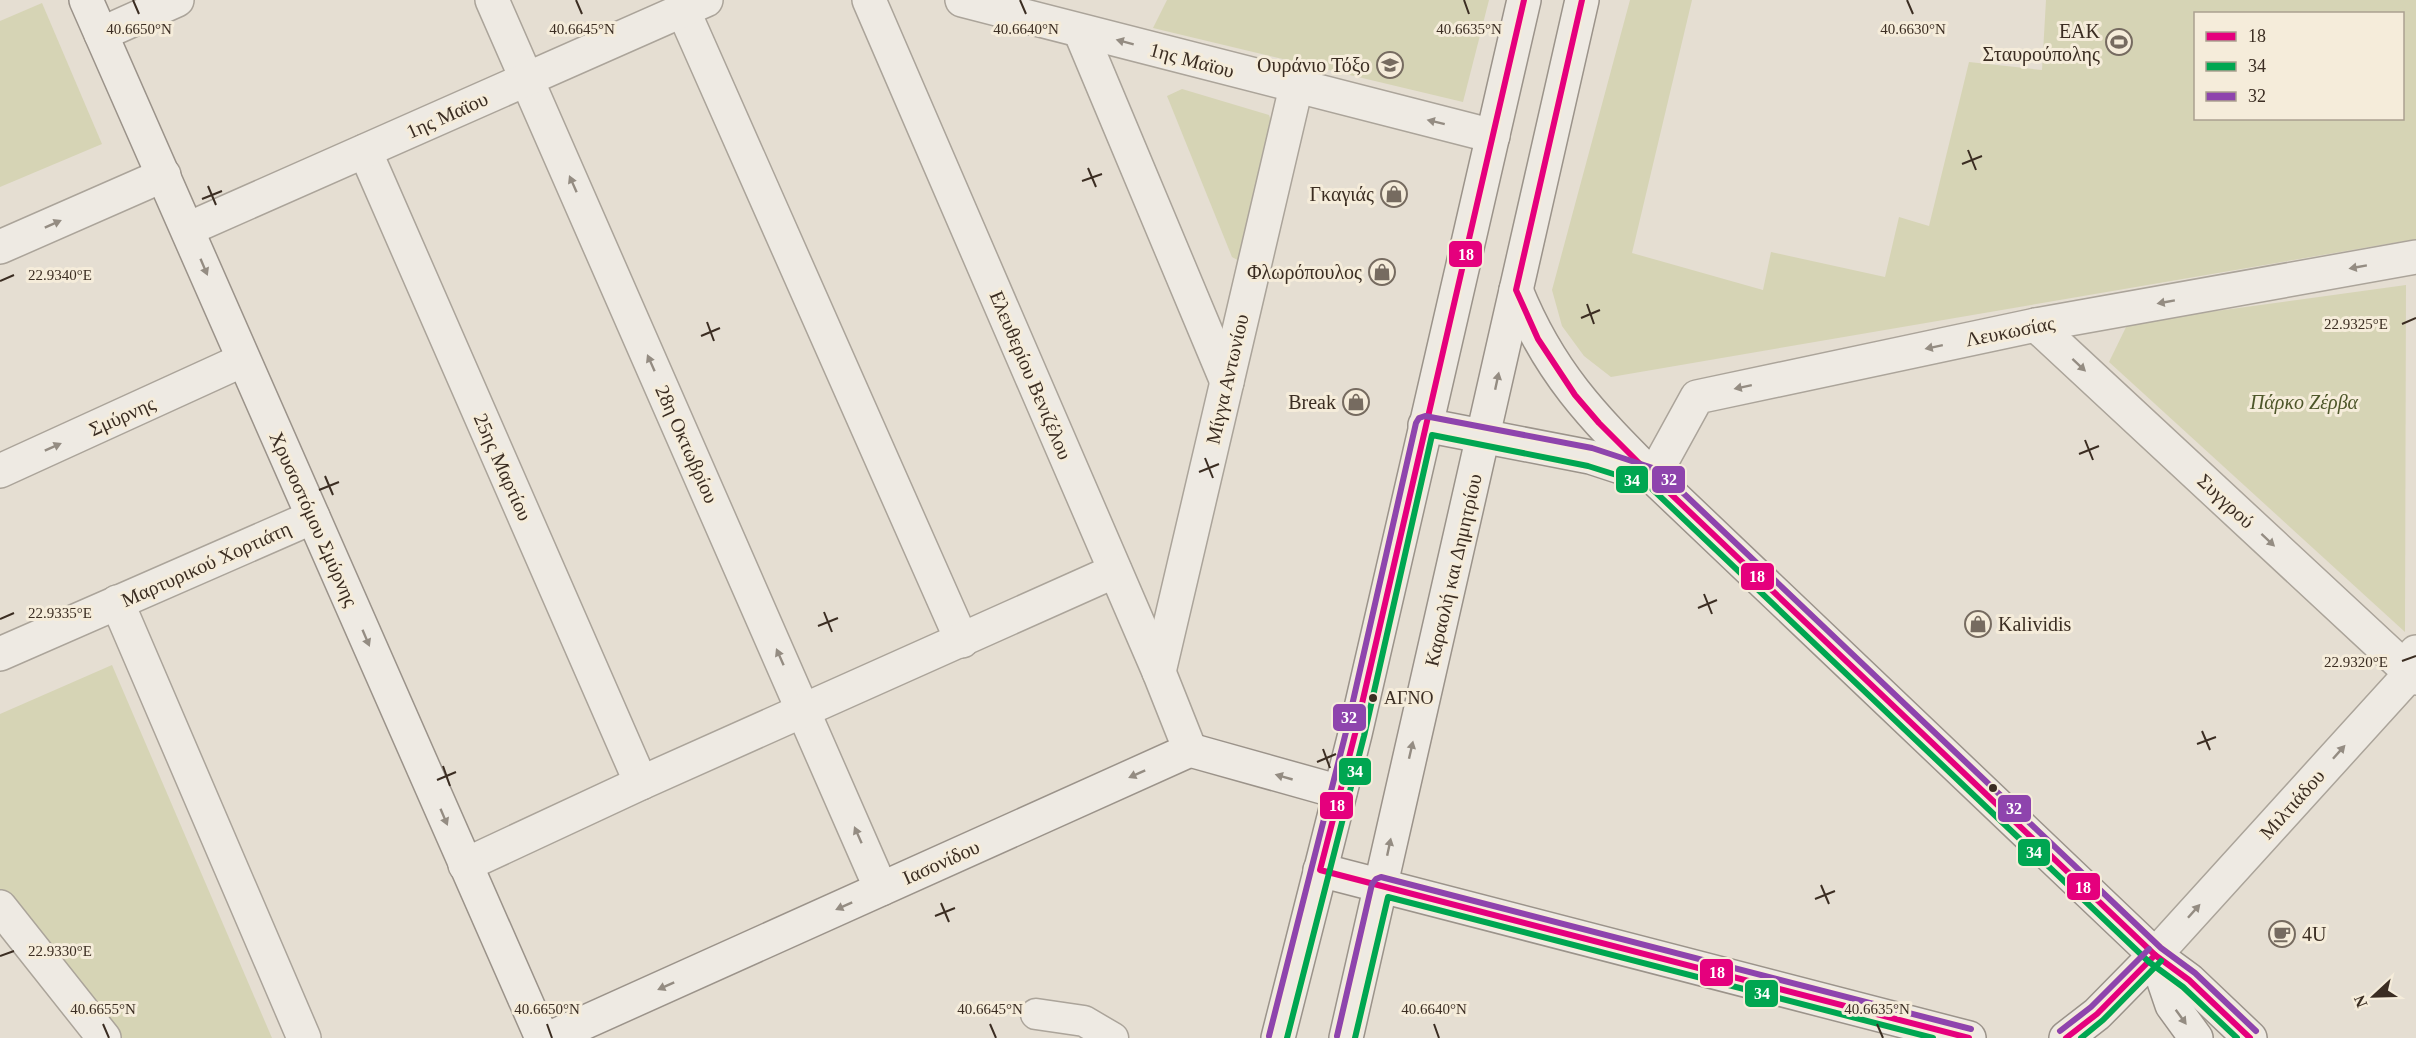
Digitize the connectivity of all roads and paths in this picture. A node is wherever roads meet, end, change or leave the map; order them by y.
1 (86, 0) edge
2 (177, 0) edge
3 (492, 0) edge
4 (869, 0) edge
5 (962, 0) edge
6 (1524, 0) edge
7 (1582, 0) edge
8 (695, 5) edge
9 (1080, 31) junction
10 (101, 34) junction
11 (527, 80) junction
12 (1296, 87) junction
13 (1493, 136) junction
14 (365, 151) junction
15 (164, 175) junction
16 (188, 229) junction
17 (0, 247) edge
18 (2416, 257) edge
19 (1516, 290) junction
20 (2036, 325) junction
21 (243, 360) junction
22 (1227, 382) junction
23 (1425, 425) junction
24 (1484, 438) junction
25 (0, 471) edge
26 (1653, 477) junction
27 (313, 517) junction
28 (1115, 571) junction
29 (117, 602) junction
30 (962, 641) junction
31 (0, 654) edge
32 (2414, 666) edge
33 (1159, 672) junction
34 (803, 711) junction
35 (1190, 750) junction
36 (641, 783) junction
37 (1340, 792) junction
38 (465, 865) junction
39 (1320, 870) junction
40 (1381, 886) junction
41 (881, 889) junction
42 (0, 907) edge
43 (2155, 955) junction
44 (1036, 1014) dead end
45 (104, 1038) edge
46 (304, 1038) edge
47 (542, 1038) edge
48 (550, 1038) edge
49 (1113, 1038) edge
50 (1278, 1038) edge
51 (1346, 1038) edge
52 (1969, 1038) edge
53 (2066, 1038) edge
54 (2196, 1038) edge
55 (2250, 1038) edge

1 - 10 street, Χρυσοστόμου Σμύρνης
2 - 10 street
3 - 11 street, 28η Οκτωβρίου
4 - 28 street, Ελευθερίου Βενιζέλου
5 - 9 street, 1ης Μαϊου
6 - 13 street
7 - 19 street
8 - 11 street, 1ης Μαϊου
8 - 30 street
12 -> 9 street, 1ης Μαϊου
9 - 22 street
10 - 15 street, Χρυσοστόμου Σμύρνης
11 - 14 street, 1ης Μαϊου
34 -> 11 street, 28η Οκτωβρίου
13 -> 12 street, 1ης Μαϊου
12 - 22 street, Μίγγα Αντωνίου
13 - 23 street
14 - 16 street, 1ης Μαϊου
14 - 36 street, 25ης Μαρτίου
15 - 16 street, Χρυσοστόμου Σμύρνης
17 -> 15 street
16 -> 21 street, Χρυσοστόμου Σμύρνης
18 -> 20 street, Λευκωσίας
24 -> 19 street, Καραολή και Δημητρίου
19 - 26 street
20 -> 26 street, Λευκωσίας
20 -> 32 street, Συγγρού
25 -> 21 street, Σμύρνης
21 - 27 street, Χρυσοστόμου Σμύρνης
22 - 33 street, Μίγγα Αντωνίου
23 - 24 street
23 - 37 street
24 - 26 street
40 -> 24 street, Καραολή και Δημητρίου
26 - 43 street
27 - 29 street, Μαρτυρικού Χορτιάτη
27 -> 38 street, Χρυσοστόμου Σμύρνης
28 - 30 street
28 - 33 street, Ελευθερίου Βενιζέλου
29 - 31 street, Μαρτυρικού Χορτιάτη
29 - 46 street
30 - 34 street
43 -> 32 street, Μιλτιάδου
33 - 35 street, Ελευθερίου Βενιζέλου
34 - 36 street
41 -> 34 street, 28η Οκτωβρίου
37 -> 35 street
35 -> 41 street, Ιασονίδου
36 - 38 street
37 - 39 street
38 - 47 street, Χρυσοστόμου Σμύρνης
39 - 40 street
39 - 50 street
40 - 51 street
40 - 52 street
41 -> 48 street, Ιασονίδου
42 - 45 street
43 - 53 street, Μιλτιάδου
43 -> 54 street
43 - 55 street
44 - 49 lane

